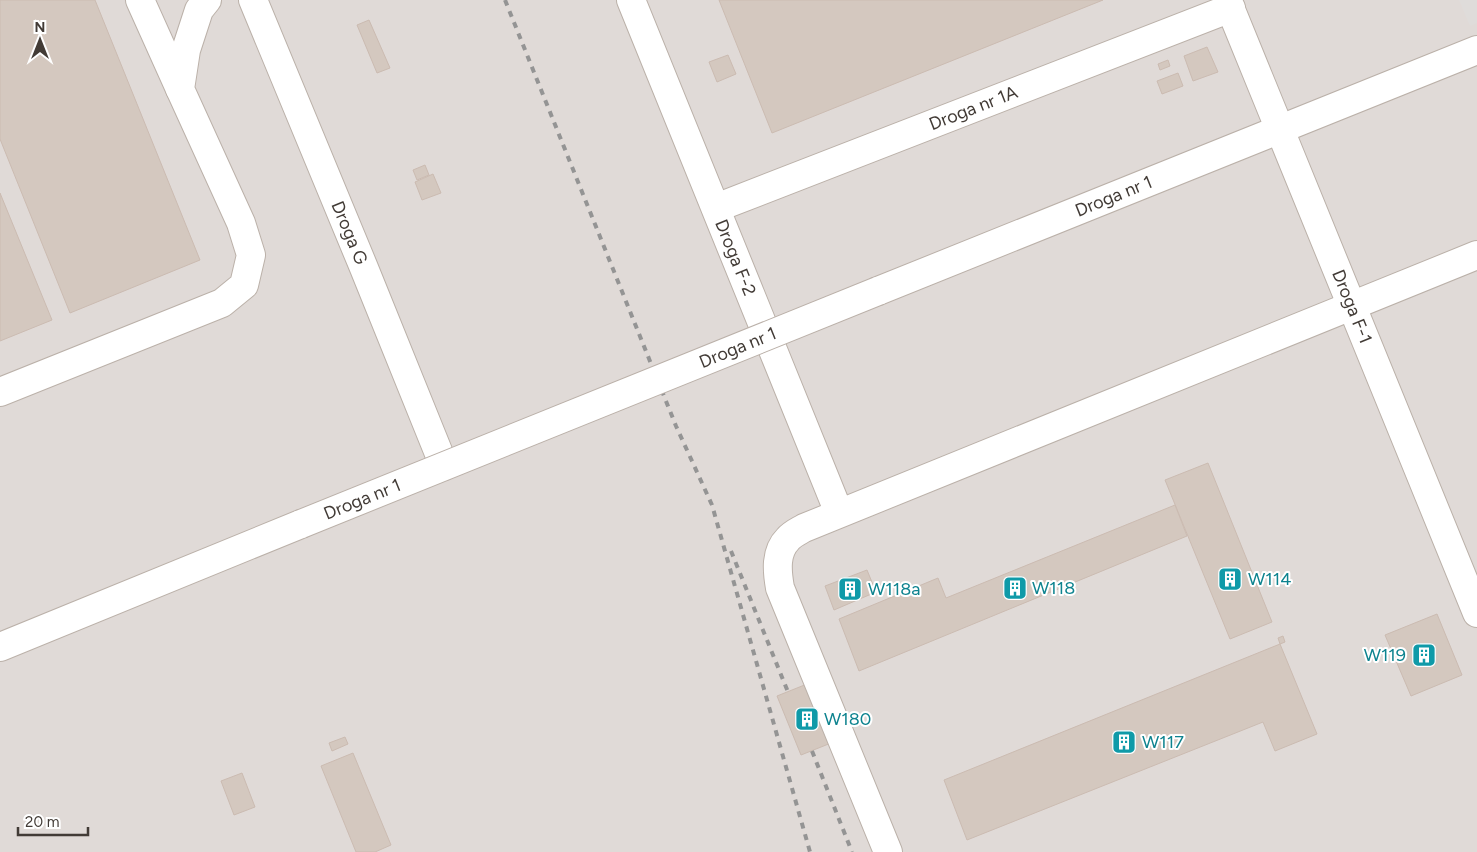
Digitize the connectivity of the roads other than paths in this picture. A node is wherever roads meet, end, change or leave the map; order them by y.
1 (140, 0) edge
2 (208, 0) edge
3 (253, 0) edge
4 (632, 0) edge
5 (1229, 4) edge
6 (1477, 50) edge
7 (180, 89) junction
8 (1280, 130) junction
9 (716, 208) junction
10 (1477, 255) edge
11 (1351, 306) junction
12 (0, 392) edge
13 (444, 466) junction
14 (839, 513) junction
15 (1477, 613) edge
16 (0, 647) edge
17 (888, 852) edge

1 - 7 lane
2 - 7 lane
3 - 13 lane, Droga G
4 - 9 lane, Droga F-2
5 - 8 lane, Droga F-1
5 - 9 lane, Droga nr 1A
6 - 8 lane, Droga nr 1
7 - 12 lane
8 - 11 lane, Droga F-1
8 - 13 lane, Droga nr 1, bridge
9 - 14 lane, Droga F-2
10 - 11 lane
11 - 14 lane
11 - 15 lane, Droga F-1
13 - 16 lane, Droga nr 1, bridge
14 - 17 lane

